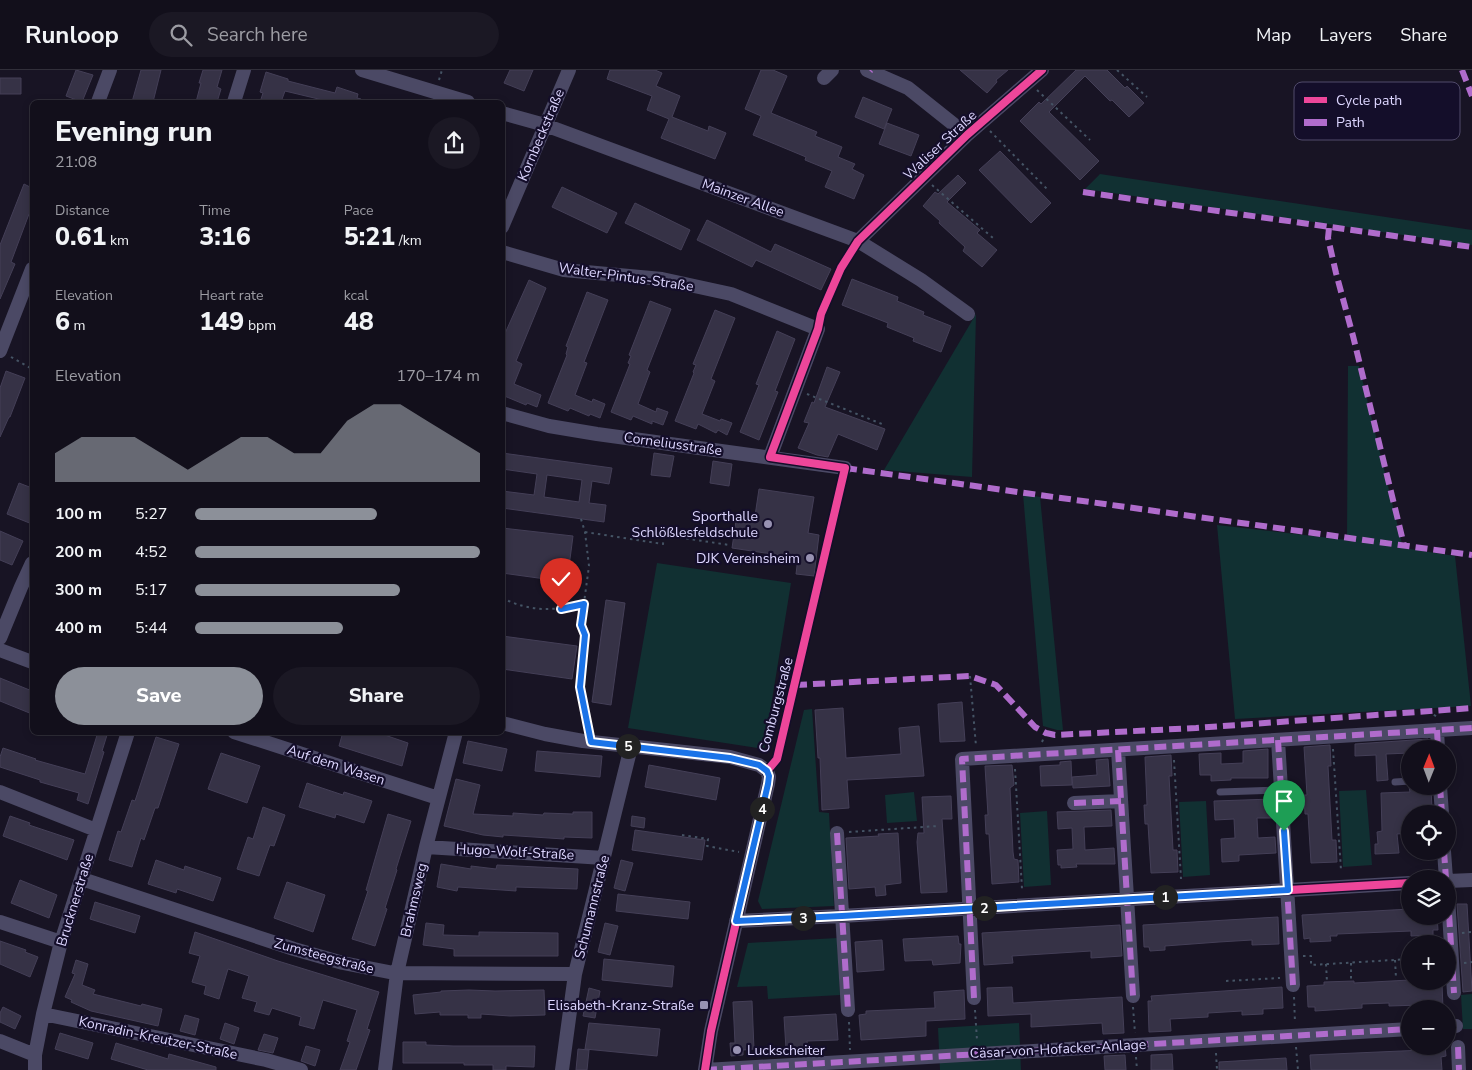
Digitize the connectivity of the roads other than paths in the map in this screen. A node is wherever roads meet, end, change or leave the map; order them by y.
1 (110, 70) edge
2 (244, 70) edge
3 (362, 70) edge
4 (569, 70) edge
5 (867, 70) edge
6 (1042, 70) edge
7 (99, 100) edge
8 (235, 100) edge
9 (461, 100) edge
10 (505, 113) edge
11 (545, 125) junction
12 (967, 135) junction
13 (505, 220) edge
14 (858, 241) junction
15 (505, 253) edge
16 (30, 275) edge
17 (968, 314) dead end
18 (4, 353) edge
19 (505, 414) edge
20 (770, 457) junction
21 (844, 468) road end
22 (30, 567) edge
23 (819, 578) road end
24 (0, 638) edge
25 (0, 650) edge
26 (30, 661) edge
27 (505, 725) edge
28 (1472, 728) edge
29 (1437, 730) junction
30 (127, 735) edge
31 (243, 735) edge
32 (455, 735) edge
33 (1278, 740) junction
34 (1438, 740) edge
35 (631, 747) junction
36 (1118, 750) junction
37 (767, 771) junction
38 (1395, 782) dead end
39 (1401, 782) edge
40 (1281, 790) junction
41 (0, 792) edge
42 (1220, 792) dead end
43 (438, 798) junction
44 (1121, 801) junction
45 (1074, 804) dead end
46 (96, 830) junction
47 (837, 833) road end
48 (426, 847) junction
49 (604, 858) junction
50 (82, 880) junction
51 (1456, 880) edge
52 (1472, 880) edge
53 (1401, 884) edge
54 (1288, 890) junction
55 (1127, 900) junction
56 (969, 908) junction
57 (842, 916) junction
58 (736, 921) junction
59 (0, 922) edge
60 (1450, 925) edge
61 (61, 942) junction
62 (397, 973) junction
63 (575, 974) junction
64 (1293, 981) road end
65 (1454, 993) dead end
66 (1132, 996) road end
67 (974, 998) road end
68 (848, 1010) road end
69 (43, 1014) junction
70 (1401, 1029) edge
71 (0, 1041) edge
72 (1458, 1048) dead end
73 (35, 1055) junction
74 (780, 1067) edge
75 (34, 1070) edge
76 (301, 1070) edge
77 (385, 1070) edge
78 (562, 1070) edge
79 (705, 1070) edge
80 (1459, 1070) edge

1 - 7 street
2 - 8 street
3 - 9 street
4 - 11 street, Kornbeckstraße
5 - 12 street
6 - 12 street, Waliser Straße
10 - 11 street, Mainzer Allee
11 - 13 street, Kornbeckstraße
11 - 14 street, Mainzer Allee
12 - 14 street, Waliser Straße
14 - 17 street, Mainzer Allee
15 - 20 street, Walter-Pintus-Straße
16 - 18 street
19 - 20 street, Corneliusstraße
20 - 21 street, Corneliusstraße
22 - 24 street
23 - 37 lane, Comburgstraße
25 - 26 street
27 - 35 street
28 - 29 street
29 - 33 street
29 - 34 street
30 - 46 street, Brucknerstraße
31 - 43 street, Auf dem Wasen
32 - 43 street, Brahmsweg
33 - 36 street
33 - 40 street
35 - 37 street
35 - 49 street, Schumannstraße
36 - 44 street
36 - 56 street
37 - 58 street, Comburgstraße
38 - 39 lane
40 - 42 lane
40 - 54 street
41 - 46 street
43 - 48 street, Brahmsweg
44 - 45 street
44 - 55 street
46 - 50 street, Brucknerstraße
47 - 57 street
48 - 49 street, Hugo-Wolf-Straße
48 - 62 street, Brahmsweg
49 - 63 street, Schumannstraße
50 - 61 street, Brucknerstraße
50 - 62 street, Zumsteegstraße
51 - 52 street
53 - 54 street
54 - 55 street
54 - 64 street
55 - 56 street
55 - 66 street
56 - 57 street
56 - 67 street
57 - 58 street
57 - 68 street
58 - 79 street, Comburgstraße
59 - 61 street
60 - 65 street
61 - 69 street, Brucknerstraße
62 - 63 street, Zumsteegstraße
62 - 77 street, Brahmsweg
63 - 78 street, Schumannstraße
69 - 73 street, Brucknerstraße
69 - 76 street, Konradin-Kreutzer-Straße
70 - 74 street, Cäsar-von-Hofacker-Anlage
71 - 73 street
72 - 80 street
73 - 75 street, Brucknerstraße
74 - 79 street, Cäsar-von-Hofacker-Anlage

